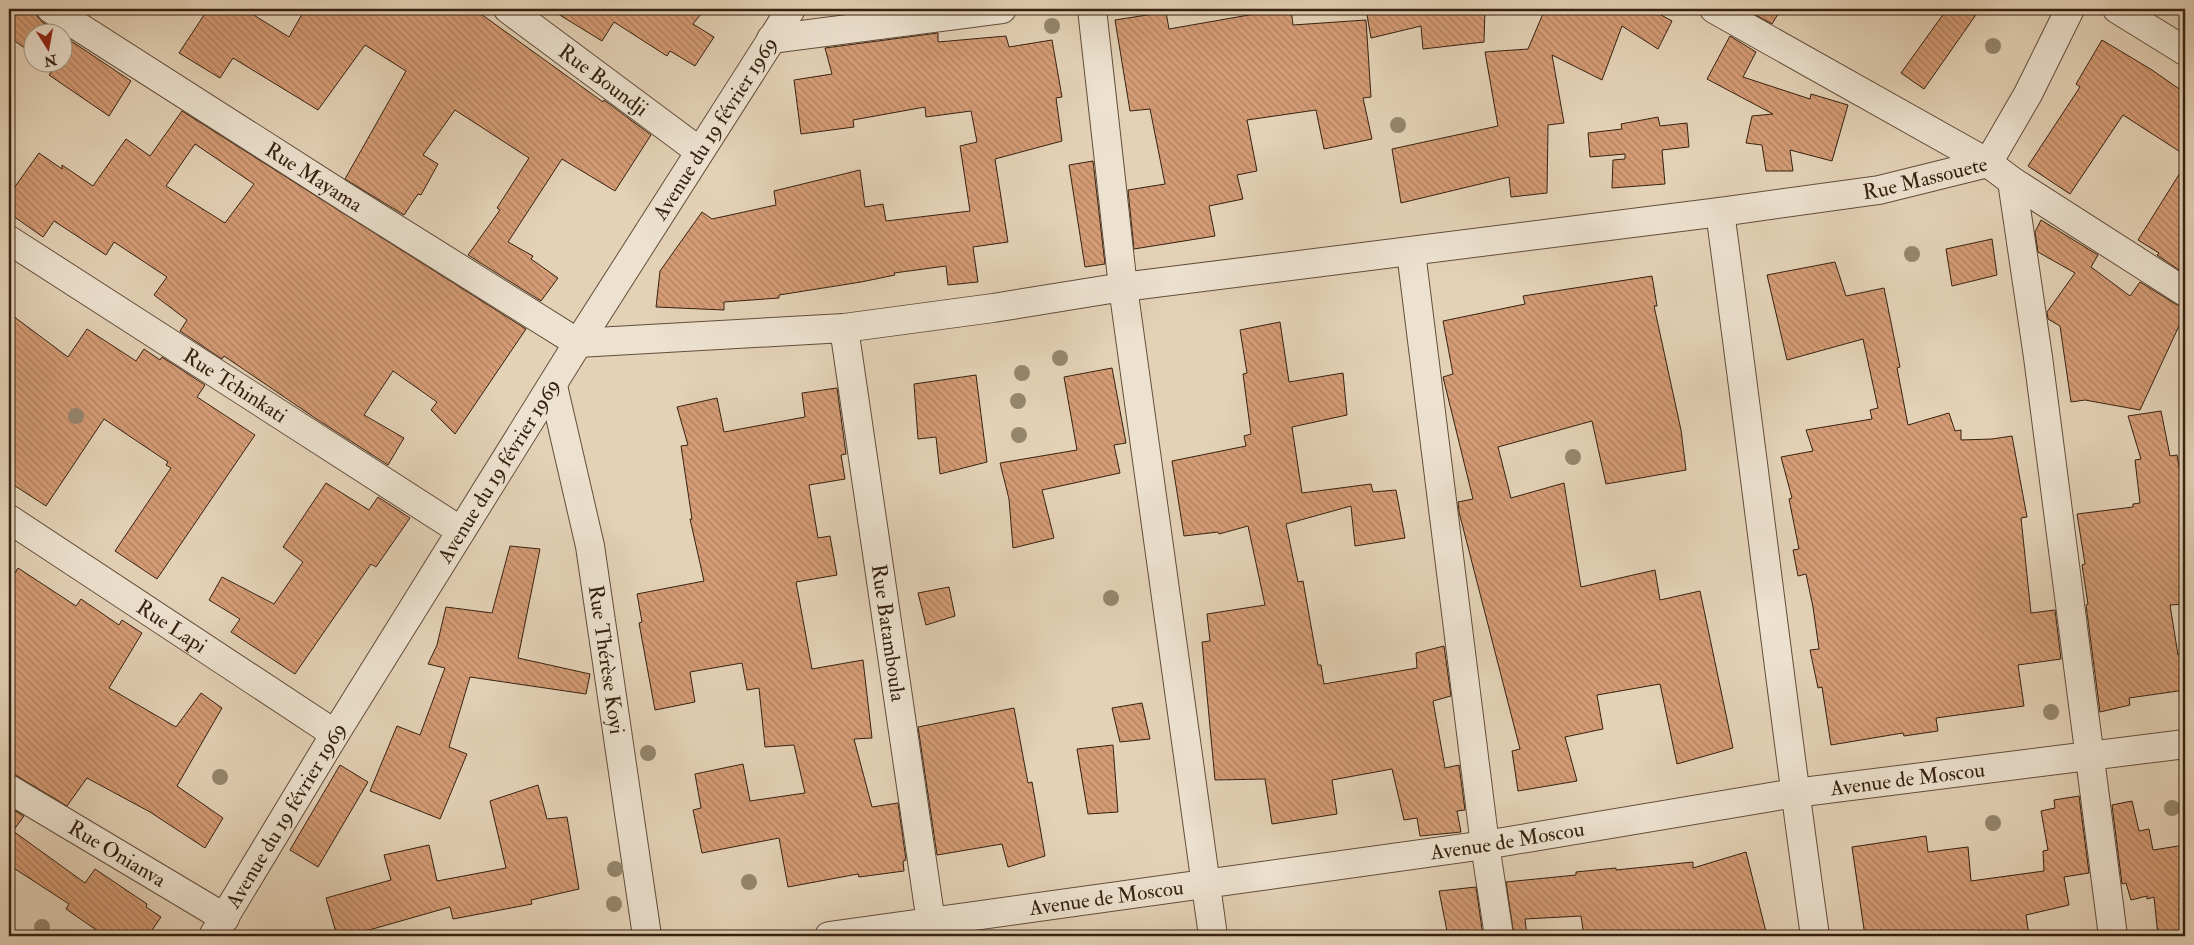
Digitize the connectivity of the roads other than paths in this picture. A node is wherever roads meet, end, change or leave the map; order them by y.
1 (51, 9) edge
2 (508, 9) edge
3 (791, 9) edge
4 (1002, 9) edge
5 (1092, 9) edge
6 (1714, 9) edge
7 (2070, 9) edge
8 (2117, 9) edge
9 (771, 39) junction
10 (2185, 51) edge
11 (699, 151) junction
12 (1988, 163) junction
13 (2012, 181) junction
14 (1720, 212) junction
15 (9, 240) edge
16 (1411, 252) junction
17 (1123, 287) junction
18 (2185, 292) edge
19 (844, 328) junction
20 (578, 343) junction
21 (553, 386) junction
22 (9, 519) edge
23 (461, 531) junction
24 (335, 734) junction
25 (2185, 744) edge
26 (2089, 757) junction
27 (9, 789) edge
28 (1795, 793) junction
29 (1485, 845) junction
30 (1206, 884) junction
31 (219, 927) edge
32 (932, 930) edge
33 (647, 936) edge
34 (829, 936) edge
35 (1213, 936) edge
36 (1499, 936) edge
37 (1815, 936) edge
38 (2113, 936) edge

1 - 20 street, Rue Mayama
2 - 11 street, Rue Boundji
3 - 9 street, Avenue du 19 février 1969
4 - 9 street
5 - 17 street
6 - 12 street
7 - 12 street, Rue Massouete
8 - 10 street
9 - 11 street, Avenue du 19 février 1969
11 - 20 street, Avenue du 19 février 1969
12 - 13 street
12 - 14 street, Rue Massouete
13 - 18 street
13 - 26 street
14 - 16 street, Rue Massouete
14 - 28 street
15 - 23 street, Rue Tchinkati
16 - 17 street, Rue Massouete
16 - 29 street
17 - 19 street, Rue Massouete
17 - 30 street
19 - 20 street, Rue Massouete
19 - 32 street, Rue Batamboula
20 - 21 street, Avenue du 19 février 1969
21 - 23 street, Avenue du 19 février 1969
21 - 33 street, Rue Thérèse Koyi
22 - 24 street, Rue Lapi
23 - 24 street, Avenue du 19 février 1969
24 - 31 street, Avenue du 19 février 1969
25 - 26 street, Avenue de Moscou
26 - 28 street, Avenue de Moscou
26 - 38 street
27 - 31 street, Rue Onianva
28 - 29 street, Avenue de Moscou
28 - 37 street
29 - 30 street, Avenue de Moscou
29 - 36 street
30 - 32 street, Avenue de Moscou
30 - 35 street
32 - 34 street, Avenue de Moscou

